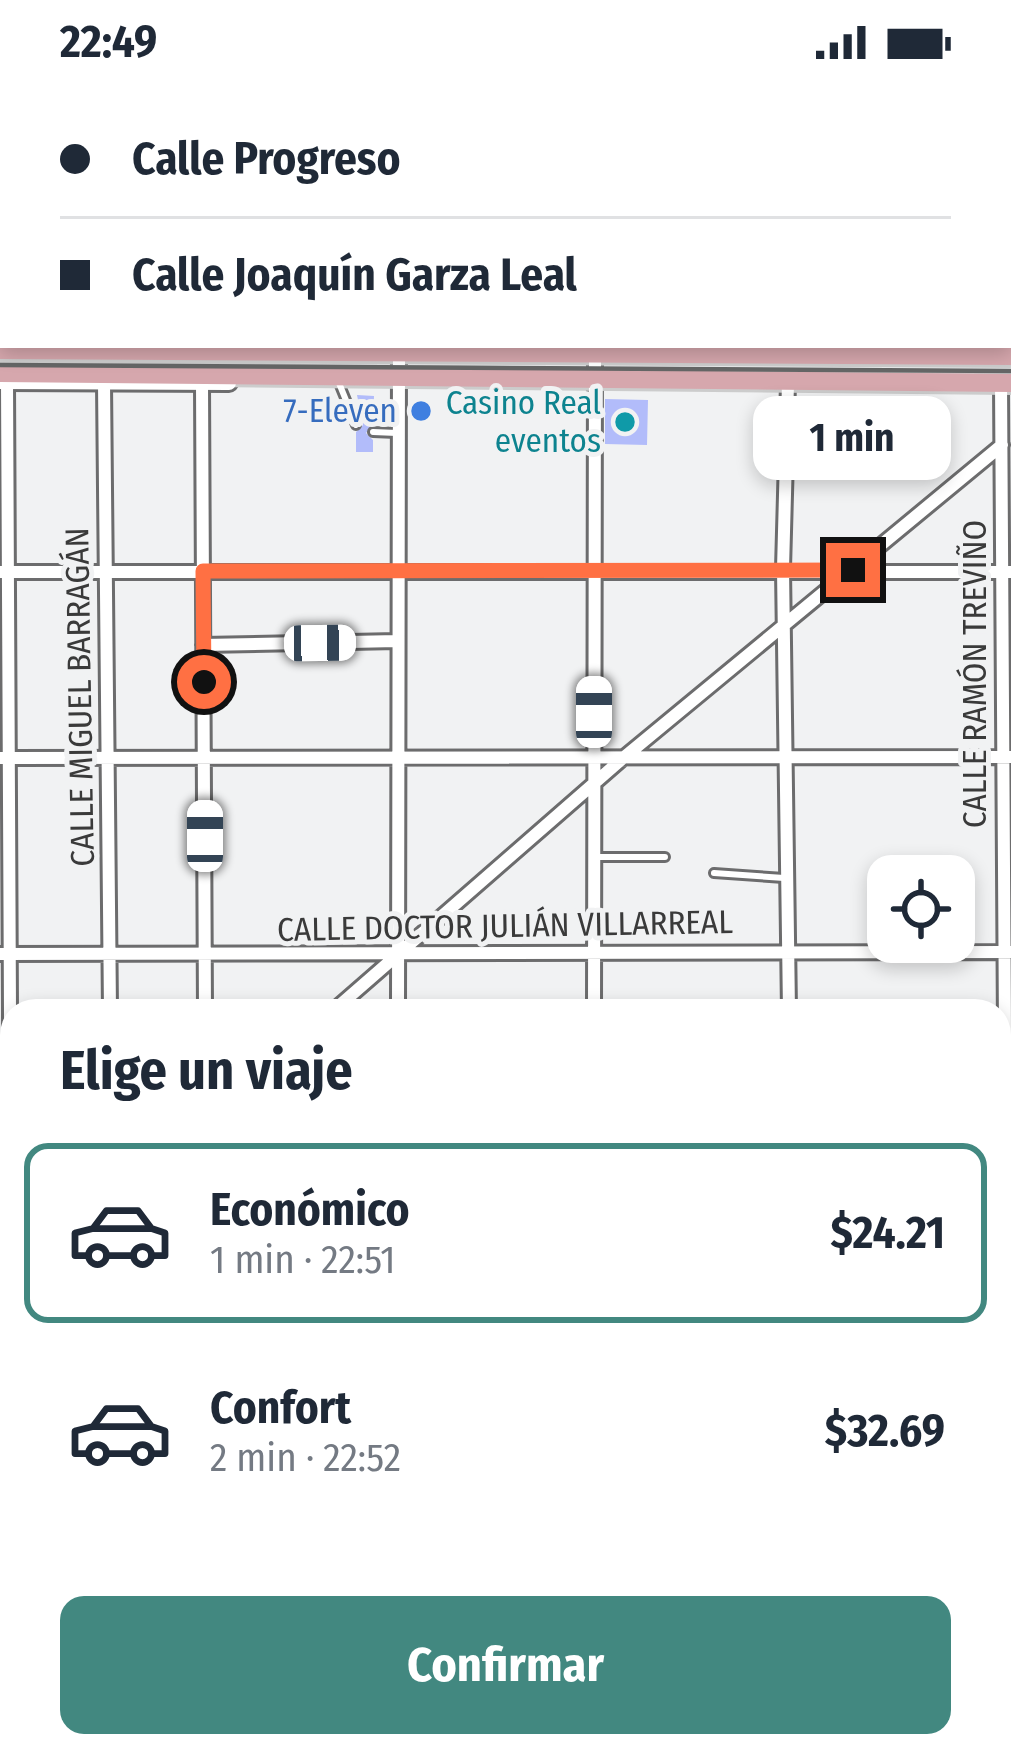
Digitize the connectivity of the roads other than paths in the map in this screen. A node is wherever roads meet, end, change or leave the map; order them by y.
1 (48, 348) edge
2 (284, 349) edge
3 (399, 349) edge
4 (533, 349) edge
5 (658, 349) edge
6 (790, 349) edge
7 (1005, 352) edge
8 (595, 353) junction
9 (275, 374) junction
10 (337, 374) junction
11 (400, 376) junction
12 (594, 377) junction
13 (2, 379) edge
14 (104, 383) junction
15 (788, 383) junction
16 (1006, 383) edge
17 (202, 384) junction
18 (356, 425) dead end
19 (373, 432) dead end
20 (397, 433) junction
21 (1002, 445) junction
22 (783, 569) junction
23 (397, 570) junction
24 (594, 570) junction
25 (853, 570) junction
26 (106, 571) junction
27 (203, 571) junction
28 (4, 572) edge
29 (1007, 572) edge
30 (784, 625) junction
31 (398, 641) junction
32 (203, 645) junction
33 (785, 757) junction
34 (4, 758) edge
35 (108, 758) junction
36 (204, 758) junction
37 (398, 758) junction
38 (1008, 758) edge
39 (622, 759) junction
40 (594, 760) junction
41 (593, 784) junction
42 (594, 857) junction
43 (665, 857) dead end
44 (714, 873) dead end
45 (788, 878) junction
46 (789, 950) junction
47 (594, 951) junction
48 (1006, 952) edge
49 (5, 954) edge
50 (110, 954) junction
51 (205, 955) junction
52 (398, 956) junction
53 (6, 999) edge
54 (110, 999) edge
55 (206, 999) edge
56 (346, 999) edge
57 (398, 999) edge
58 (594, 999) edge
59 (789, 999) edge
60 (1006, 999) edge

1 - 2 main road
2 - 3 main road
3 - 4 main road
3 - 11 street
4 - 8 main road
5 - 6 main road
5 - 8 main road
6 - 7 main road
8 - 12 street
9 - 10 main road
9 - 13 main road
9 - 17 street
10 - 11 main road
10 - 18 lane
11 - 12 main road
11 - 20 street
12 - 15 main road
12 - 24 street
13 - 14 street
13 - 28 street
14 - 17 street
14 - 26 street, CALLE MIGUEL BARRAGÁN
15 - 16 main road
15 - 22 street
16 - 21 street, CALLE RAMÓN TREVIÑO
17 - 27 street
19 - 20 lane
20 - 23 street
21 - 25 street
21 - 29 street, CALLE RAMÓN TREVIÑO
22 - 24 street
22 - 25 street
22 - 30 street
23 - 24 street
23 - 27 street
23 - 31 street
24 - 40 street
25 - 29 street
25 - 30 street
26 - 27 street
26 - 28 street
26 - 35 street, CALLE MIGUEL BARRAGÁN
27 - 32 street
28 - 34 street
29 - 38 street, CALLE RAMÓN TREVIÑO
30 - 33 street
30 - 39 street
31 - 32 street
31 - 37 street
32 - 36 street
33 - 38 street
33 - 39 street
33 - 45 street
34 - 35 street
34 - 49 street
35 - 36 street
35 - 50 street, CALLE MIGUEL BARRAGÁN
36 - 37 street
36 - 51 street
37 - 40 street
37 - 52 street
38 - 48 street, CALLE RAMÓN TREVIÑO
39 - 40 street
39 - 41 street
40 - 41 street
41 - 42 street
41 - 52 street
42 - 43 lane
42 - 47 street
44 - 45 lane
45 - 46 street
46 - 47 street, CALLE DOCTOR JULIÁN VILLARREAL
46 - 48 street, CALLE DOCTOR JULIÁN VILLARREAL
46 - 59 street
47 - 52 street, CALLE DOCTOR JULIÁN VILLARREAL
47 - 58 street
48 - 60 street, CALLE RAMÓN TREVIÑO
49 - 50 street, CALLE DOCTOR JULIÁN VILLARREAL
49 - 53 street
50 - 51 street, CALLE DOCTOR JULIÁN VILLARREAL
50 - 54 street, CALLE MIGUEL BARRAGÁN
51 - 52 street, CALLE DOCTOR JULIÁN VILLARREAL
51 - 55 street
52 - 56 street
52 - 57 street

